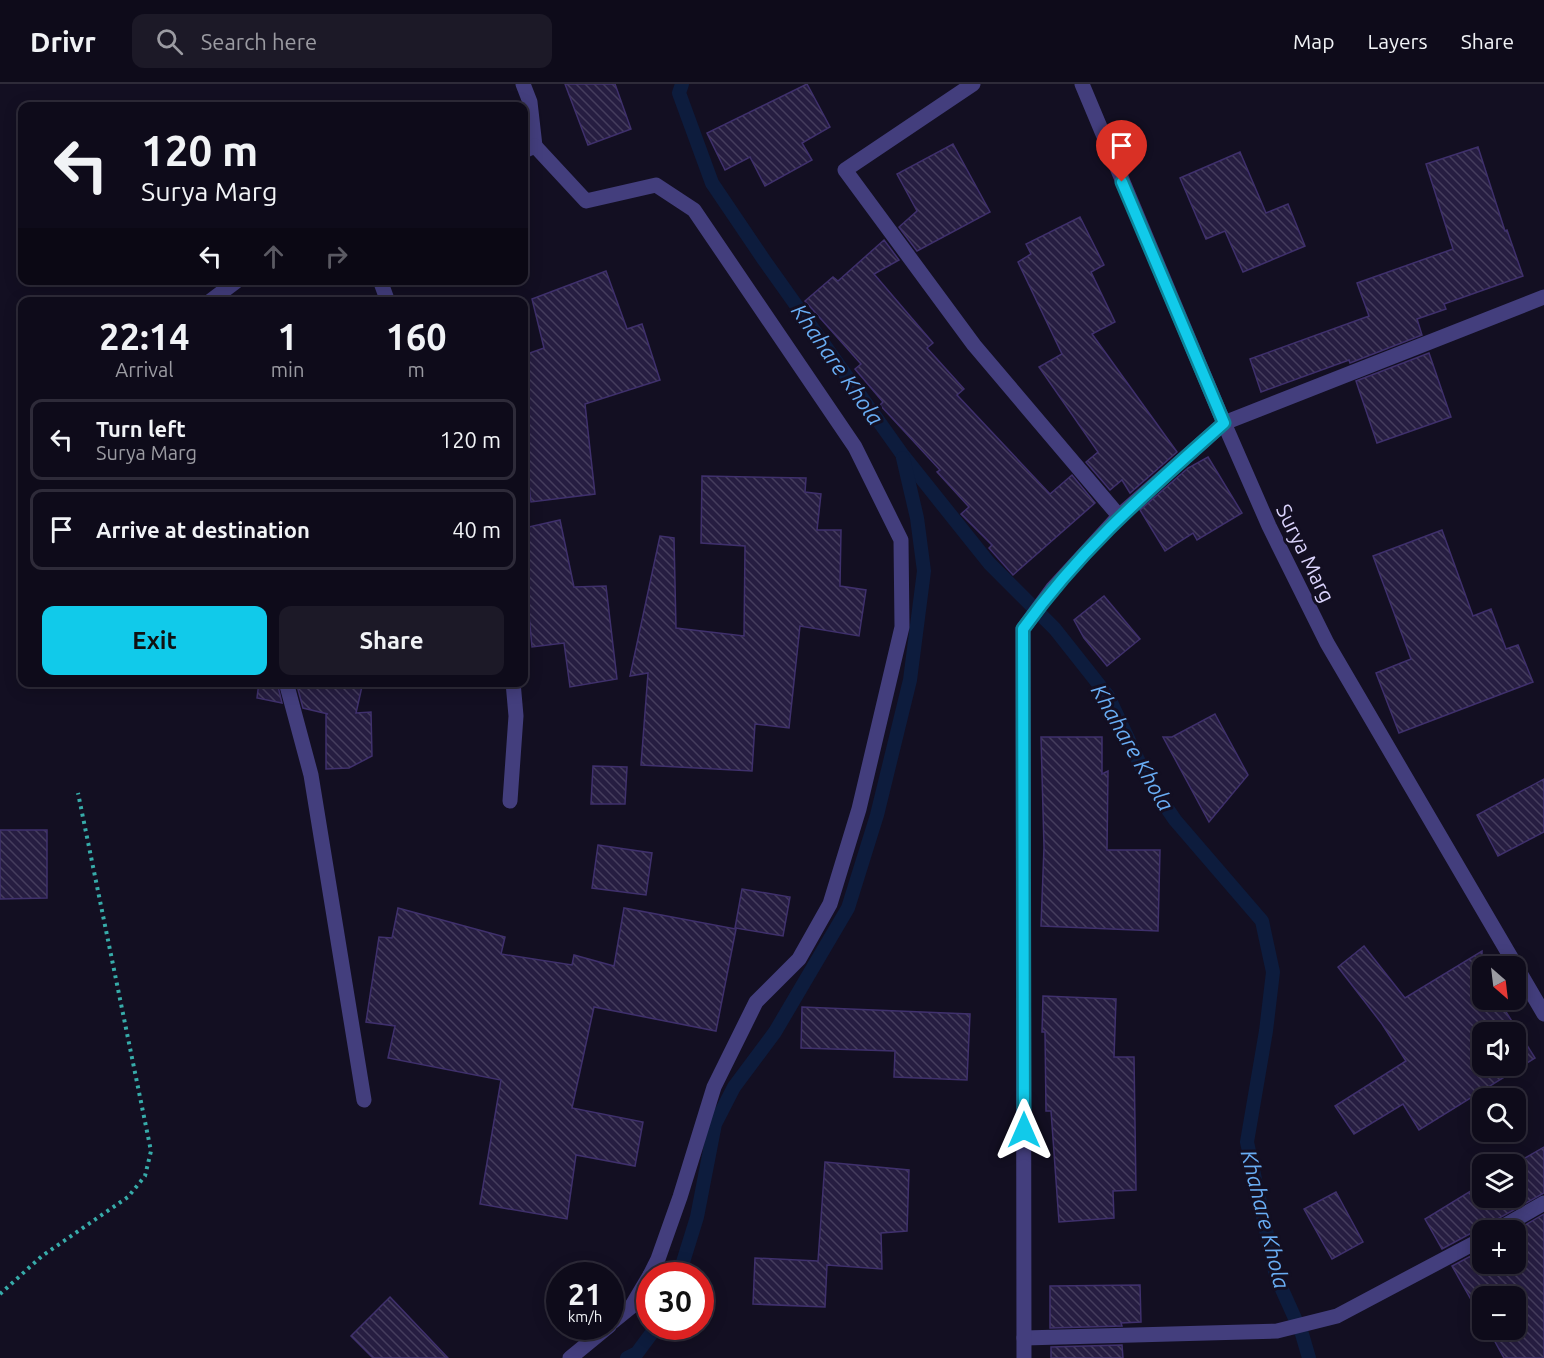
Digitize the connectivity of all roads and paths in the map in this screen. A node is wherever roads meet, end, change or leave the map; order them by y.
1 (523, 84) edge
2 (973, 84) edge
3 (1082, 84) edge
4 (529, 149) edge
5 (231, 285) edge
6 (216, 297) edge
7 (1544, 297) edge
8 (1224, 423) junction
9 (1119, 516) junction
10 (287, 687) edge
11 (513, 687) edge
12 (78, 793) dead end
13 (510, 801) dead end
14 (1544, 1014) edge
15 (364, 1100) dead end
16 (1544, 1203) edge
17 (1514, 1220) edge
18 (1472, 1244) edge
19 (656, 1262) edge
20 (0, 1294) edge
21 (636, 1299) edge
22 (624, 1313) edge
23 (1024, 1338) junction
24 (592, 1340) edge
25 (570, 1358) edge
26 (1024, 1358) edge

1 - 4 street
2 - 9 street
3 - 8 street, Surya Marg
4 - 19 street
5 - 6 street
7 - 8 street
8 - 9 street
8 - 14 street, Surya Marg
9 - 23 street
10 - 15 street
11 - 13 street
12 - 20 path
16 - 17 street
18 - 23 street
21 - 22 street
23 - 26 street
24 - 25 street

